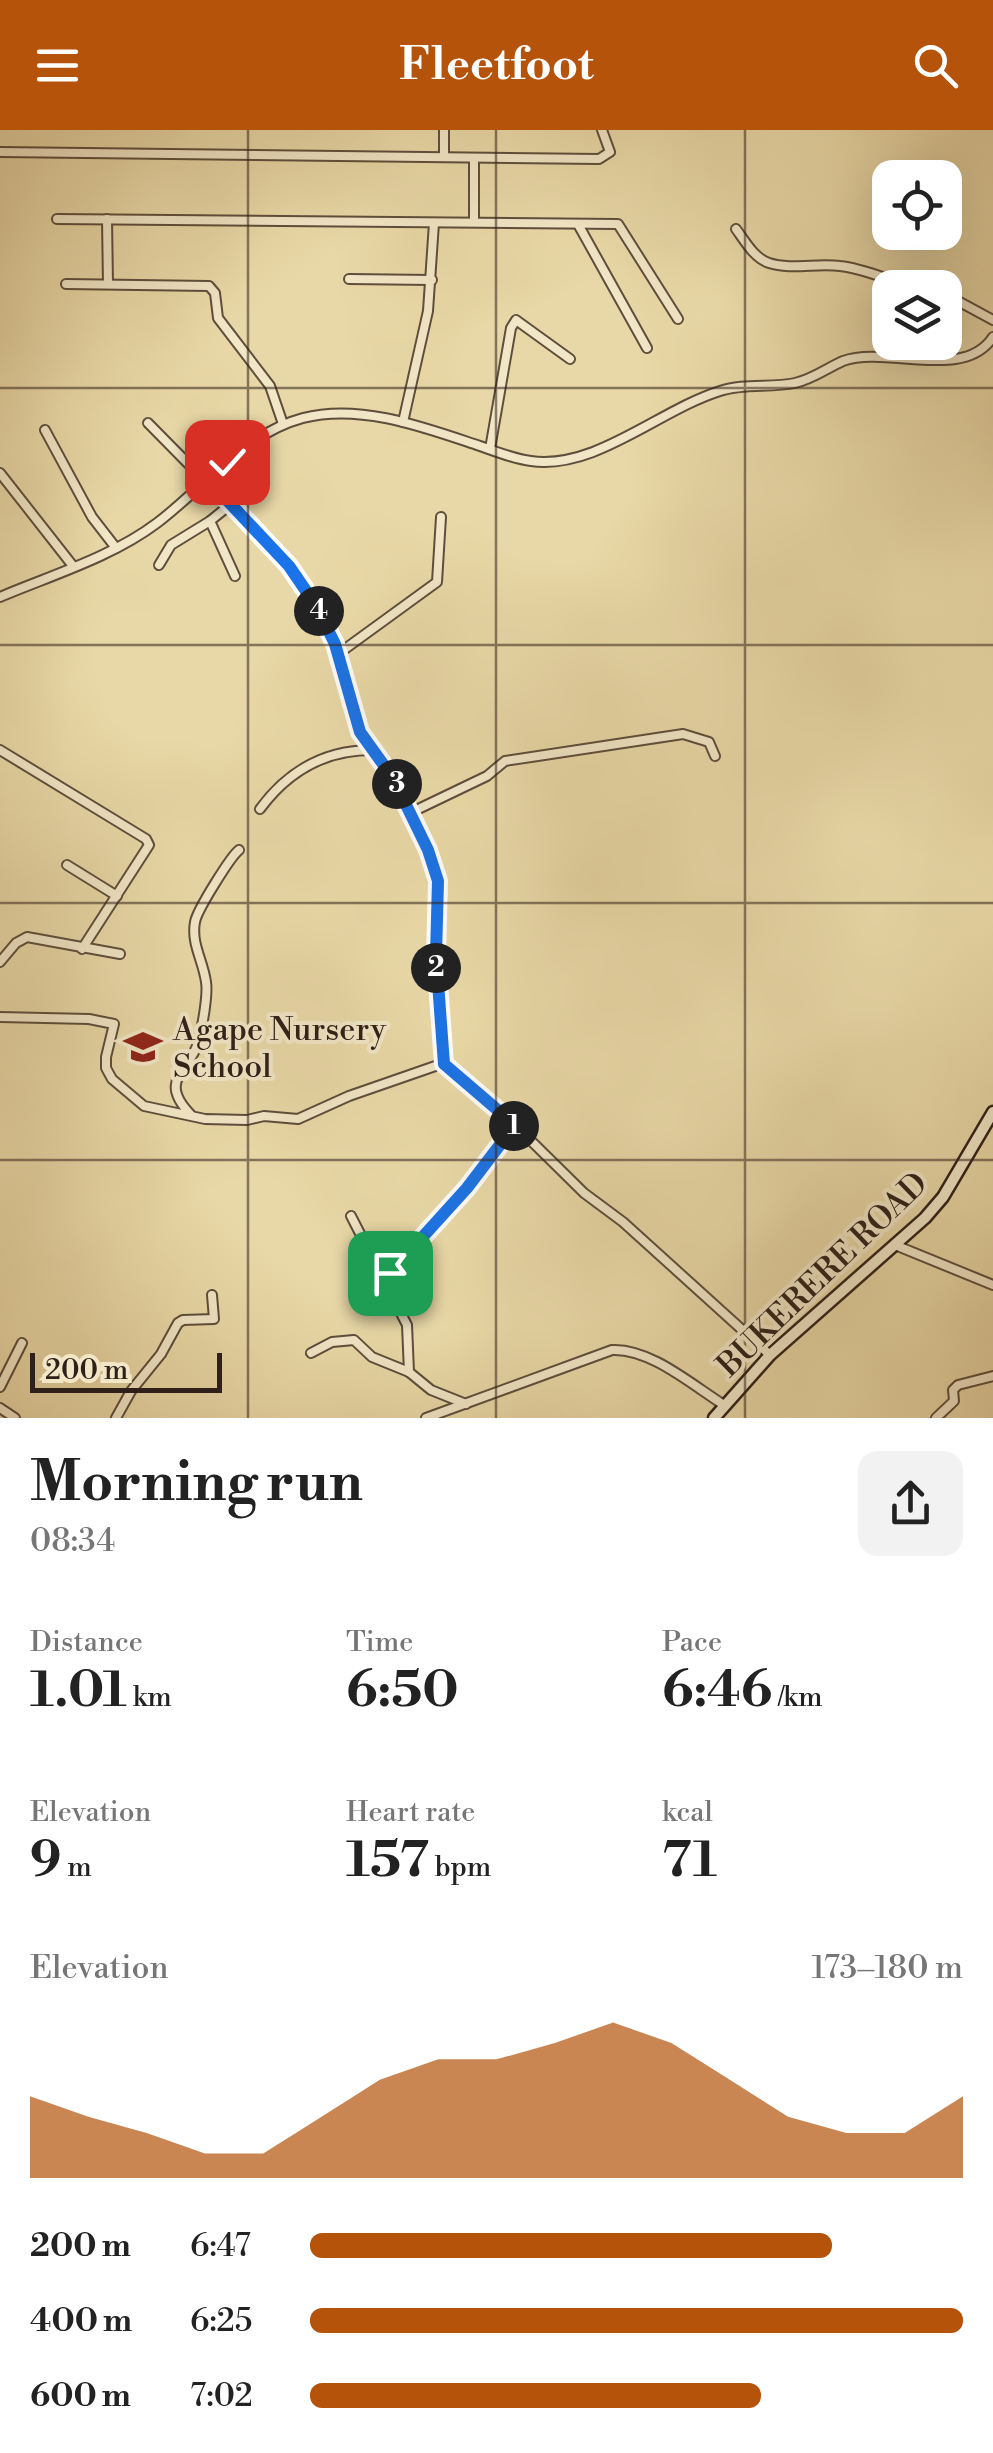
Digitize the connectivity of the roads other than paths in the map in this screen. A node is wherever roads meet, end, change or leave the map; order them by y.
1 (444, 130) edge
2 (602, 130) edge
3 (0, 152) edge
4 (444, 156) junction
5 (474, 158) junction
6 (57, 219) dead end
7 (107, 220) junction
8 (434, 222) junction
9 (474, 222) junction
10 (579, 226) junction
11 (736, 230) dead end
12 (872, 274) edge
13 (350, 280) dead end
14 (432, 280) junction
15 (66, 284) dead end
16 (108, 284) junction
17 (962, 303) edge
18 (678, 319) dead end
19 (993, 320) edge
20 (993, 337) edge
21 (646, 348) dead end
22 (570, 359) dead end
23 (403, 422) junction
24 (148, 423) dead end
25 (283, 424) junction
26 (45, 430) dead end
27 (490, 449) junction
28 (0, 473) edge
29 (208, 480) junction
30 (231, 504) junction
31 (441, 517) dead end
32 (210, 521) junction
33 (116, 548) junction
34 (158, 565) dead end
35 (74, 566) junction
36 (235, 576) dead end
37 (0, 597) edge
38 (338, 654) junction
39 (0, 750) edge
40 (372, 750) junction
41 (715, 756) dead end
42 (260, 809) dead end
43 (412, 812) junction
44 (239, 850) dead end
45 (67, 865) dead end
46 (117, 896) junction
47 (82, 948) junction
48 (120, 954) dead end
49 (0, 962) edge
50 (0, 1017) edge
51 (444, 1064) junction
52 (993, 1112) edge
53 (190, 1115) junction
54 (515, 1125) junction
55 (352, 1216) dead end
56 (895, 1245) junction
57 (382, 1281) junction
58 (993, 1285) edge
59 (212, 1296) dead end
60 (22, 1342) dead end
61 (312, 1353) dead end
62 (770, 1355) junction
63 (409, 1372) junction
64 (993, 1376) edge
65 (0, 1387) edge
66 (466, 1404) junction
67 (724, 1405) junction
68 (0, 1408) edge
69 (15, 1418) edge
70 (116, 1418) edge
71 (426, 1418) edge
72 (714, 1418) edge
73 (936, 1418) edge

1 - 4 street
2 - 5 street
3 - 4 street
4 - 5 street
5 - 9 street
6 - 7 street
7 - 8 street
7 - 16 street
8 - 9 street
8 - 14 street
9 - 10 street
10 - 18 street
10 - 21 street
11 - 12 street
13 - 14 street
14 - 23 street
15 - 16 street
16 - 25 street
17 - 19 street
20 - 27 street
22 - 27 street
23 - 25 street
23 - 27 street
24 - 29 street
25 - 29 street
26 - 33 street
28 - 35 street
29 - 30 street
29 - 33 street
30 - 32 street
30 - 38 street
31 - 38 street
32 - 34 street
32 - 36 street
33 - 35 street
35 - 37 street
38 - 40 street
39 - 46 street
40 - 42 street
40 - 43 street
41 - 43 street
43 - 51 street
44 - 53 street
45 - 46 street
46 - 47 street
47 - 48 street
47 - 49 street
50 - 53 street
51 - 53 street
51 - 54 street
52 - 56 street, BUKERERE ROAD
54 - 57 street
54 - 62 street
55 - 57 street
56 - 58 street
56 - 62 street, BUKERERE ROAD
57 - 63 street
59 - 70 street
60 - 65 street
61 - 63 street
62 - 67 street, BUKERERE ROAD
63 - 66 street
64 - 73 street
66 - 67 street
66 - 71 street
67 - 72 street, BUKERERE ROAD
68 - 69 street

